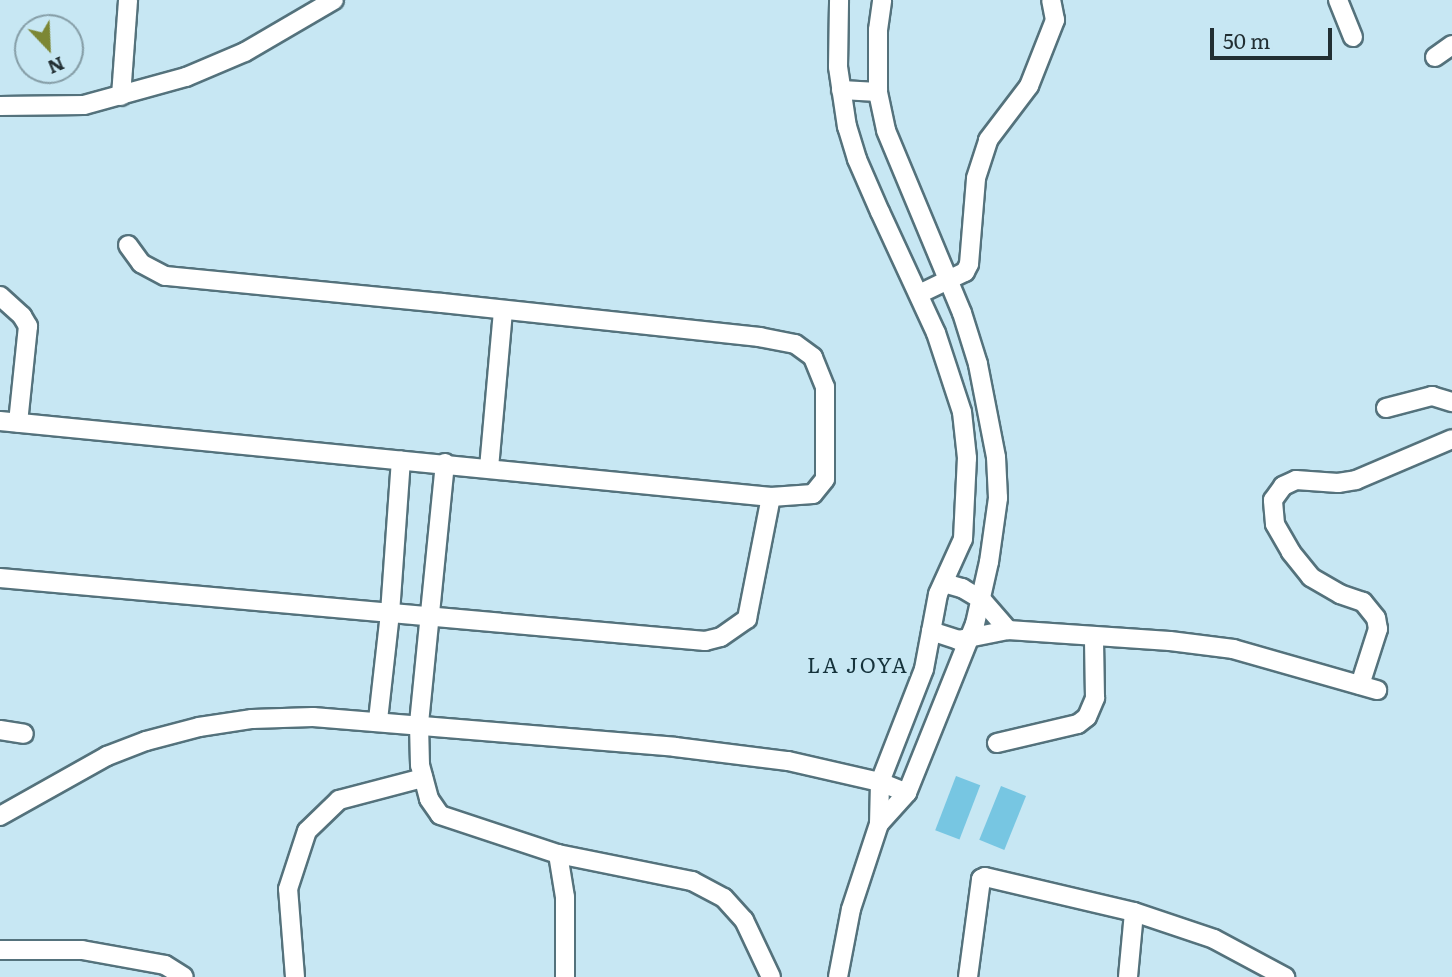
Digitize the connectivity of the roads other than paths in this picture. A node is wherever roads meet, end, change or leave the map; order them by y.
1 (128, 0) edge
2 (334, 0) edge
3 (839, 0) edge
4 (882, 0) edge
5 (1051, 0) edge
6 (1338, 0) edge
7 (1353, 37) dead end
8 (1452, 44) edge
9 (1435, 57) dead end
10 (841, 90) junction
11 (878, 92) junction
12 (121, 96) junction
13 (0, 106) edge
14 (128, 245) dead end
15 (950, 281) junction
16 (919, 294) junction
17 (0, 296) edge
18 (503, 311) junction
19 (1452, 402) edge
20 (1386, 408) dead end
21 (0, 421) edge
22 (18, 422) junction
23 (1452, 439) edge
24 (401, 460) junction
25 (445, 463) junction
26 (489, 468) junction
27 (771, 497) junction
28 (0, 578) edge
29 (944, 583) junction
30 (982, 600) junction
31 (390, 613) junction
32 (430, 616) junction
33 (1008, 630) junction
34 (931, 631) junction
35 (1094, 638) junction
36 (970, 639) junction
37 (378, 720) junction
38 (419, 724) junction
39 (0, 730) edge
40 (24, 734) dead end
41 (997, 743) dead end
42 (423, 778) junction
43 (880, 782) junction
44 (907, 793) junction
45 (0, 816) edge
46 (879, 824) junction
47 (558, 854) junction
48 (1133, 912) junction
49 (0, 950) edge
50 (184, 977) edge
51 (295, 977) edge
52 (565, 977) edge
53 (771, 977) edge
54 (838, 977) edge
55 (968, 977) edge
56 (1128, 977) edge
57 (1284, 977) edge

1 - 12 street
2 - 12 street
3 - 10 street
4 - 11 street
5 - 15 street
6 - 7 street
8 - 9 street
10 - 11 street
10 - 16 street
11 - 15 street
12 - 13 street
14 - 18 street
15 - 16 street
15 - 30 street
16 - 29 street
17 - 22 street
18 - 26 street
18 - 27 street
19 - 20 street
21 - 22 street
22 - 24 street
23 - 35 street
24 - 25 street
24 - 31 street
25 - 26 street
25 - 32 street
26 - 27 street
27 - 32 street
28 - 31 street
29 - 30 street
29 - 34 street
30 - 33 street
30 - 36 street
31 - 32 street
31 - 37 street
32 - 38 street
33 - 35 street
33 - 36 street
34 - 36 street
34 - 43 street
35 - 41 street
36 - 44 street
37 - 38 street
37 - 45 street
38 - 42 street
38 - 43 street
39 - 40 street
42 - 47 street
42 - 51 street
43 - 44 street
43 - 46 street
44 - 46 street
46 - 54 street
47 - 52 street
47 - 53 street
48 - 55 street
48 - 56 street
48 - 57 street
49 - 50 street

